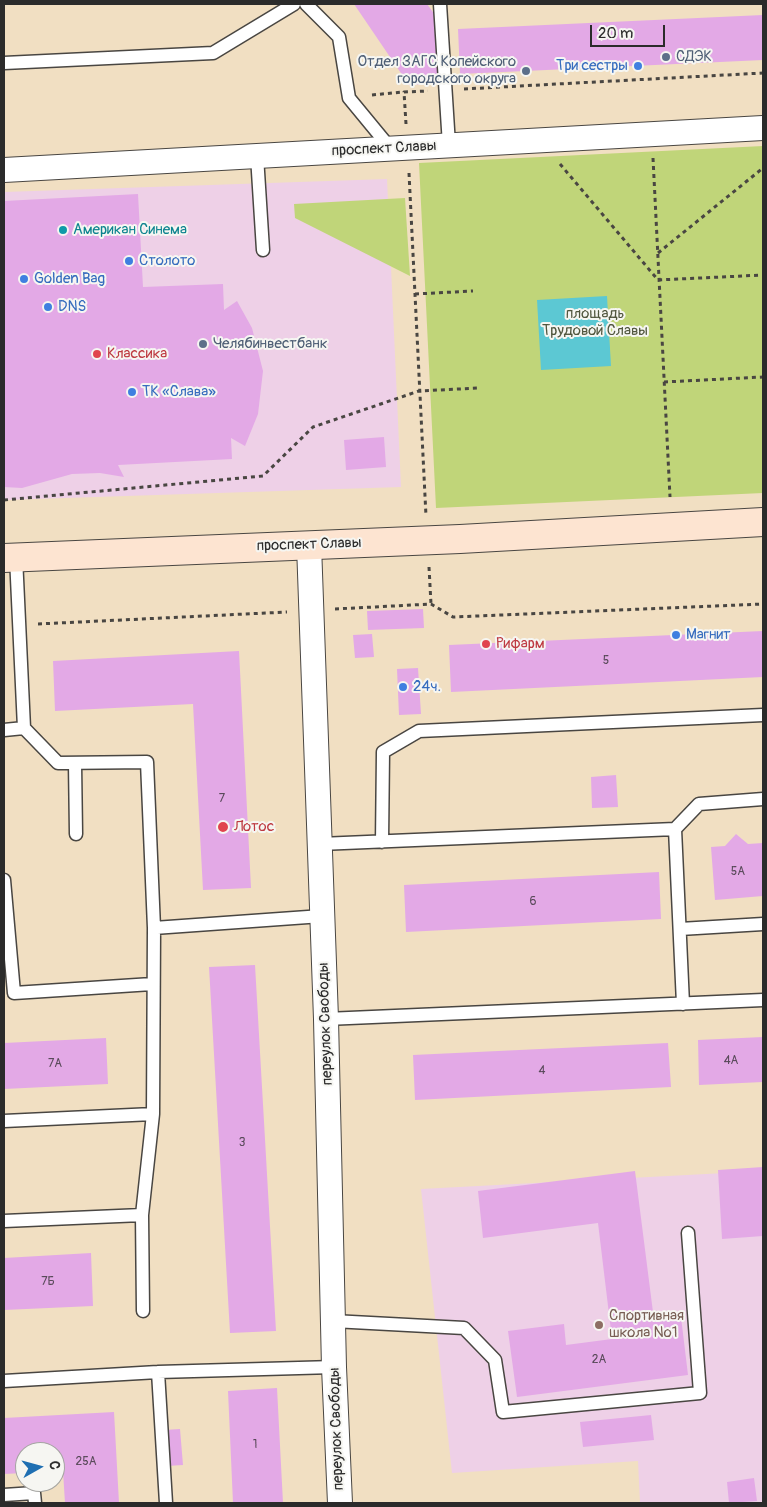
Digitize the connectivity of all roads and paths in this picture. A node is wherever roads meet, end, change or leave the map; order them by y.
1 (294, 4) edge
2 (306, 4) edge
3 (440, 4) edge
4 (4, 63) edge
5 (763, 73) edge
6 (445, 90) junction
7 (404, 92) junction
8 (349, 98) junction
9 (763, 128) edge
10 (449, 145) junction
11 (400, 149) junction
12 (652, 151) dead end
13 (257, 156) junction
14 (559, 163) dead end
15 (763, 168) edge
16 (4, 170) edge
17 (263, 250) dead end
18 (657, 254) junction
19 (763, 275) edge
20 (658, 280) junction
21 (473, 291) dead end
22 (415, 294) junction
23 (763, 377) edge
24 (664, 382) junction
25 (479, 388) dead end
26 (419, 391) junction
27 (670, 497) dead end
28 (4, 500) edge
29 (763, 522) edge
30 (427, 540) junction
31 (309, 545) junction
32 (10, 557) edge
33 (431, 604) junction
34 (763, 604) edge
35 (312, 610) junction
36 (18, 625) junction
37 (763, 715) edge
38 (24, 728) junction
39 (4, 730) edge
40 (75, 763) junction
41 (763, 800) edge
42 (674, 829) junction
43 (76, 834) dead end
44 (382, 842) junction
45 (320, 844) junction
46 (4, 880) edge
47 (322, 916) junction
48 (763, 924) edge
49 (154, 928) junction
50 (680, 929) junction
51 (152, 984) junction
52 (763, 1000) edge
53 (683, 1004) junction
54 (326, 1019) junction
55 (153, 1114) junction
56 (4, 1122) edge
57 (142, 1215) junction
58 (4, 1220) edge
59 (688, 1233) dead end
60 (143, 1312) dead end
61 (333, 1321) junction
62 (334, 1367) junction
63 (158, 1372) junction
64 (4, 1381) edge
65 (4, 1495) edge
66 (34, 1503) edge
67 (166, 1503) edge
68 (340, 1503) edge

1 - 4 lane
2 - 8 lane
3 - 6 lane
5 - 6 path
6 - 7 path
6 - 10 lane
7 - 8 path
7 - 11 path
8 - 11 lane
9 - 10 street, проспект Славы
10 - 11 street, проспект Славы
11 - 13 street, проспект Славы
11 - 22 path
12 - 18 path
13 - 16 street, проспект Славы
13 - 17 lane
14 - 20 path
15 - 18 path
18 - 20 path
19 - 20 path
20 - 24 path
21 - 22 path
22 - 26 path
23 - 24 path
24 - 27 path
25 - 26 path
26 - 28 path
26 - 30 path
29 - 30 main road, проспект Славы
30 - 31 main road, проспект Славы
30 - 33 path
31 - 32 main road, проспект Славы
31 - 35 street, переулок Свободы
32 - 36 lane
33 - 34 path
33 - 35 path
35 - 36 path
35 - 45 street, переулок Свободы
36 - 38 lane
37 - 44 lane
38 - 39 lane
38 - 40 lane
40 - 43 lane
40 - 49 lane
41 - 42 lane
42 - 44 lane
42 - 50 lane
44 - 45 lane
45 - 47 street, переулок Свободы
46 - 51 lane
47 - 49 lane
47 - 54 street, переулок Свободы
48 - 50 lane
49 - 51 lane
50 - 53 lane
51 - 55 lane
52 - 53 lane
53 - 54 lane
54 - 61 street, переулок Свободы
55 - 56 lane
55 - 57 lane
57 - 58 lane
57 - 60 lane
59 - 61 lane
61 - 62 street, переулок Свободы
62 - 63 lane
62 - 68 street, переулок Свободы
63 - 64 lane
63 - 67 lane
65 - 66 lane

